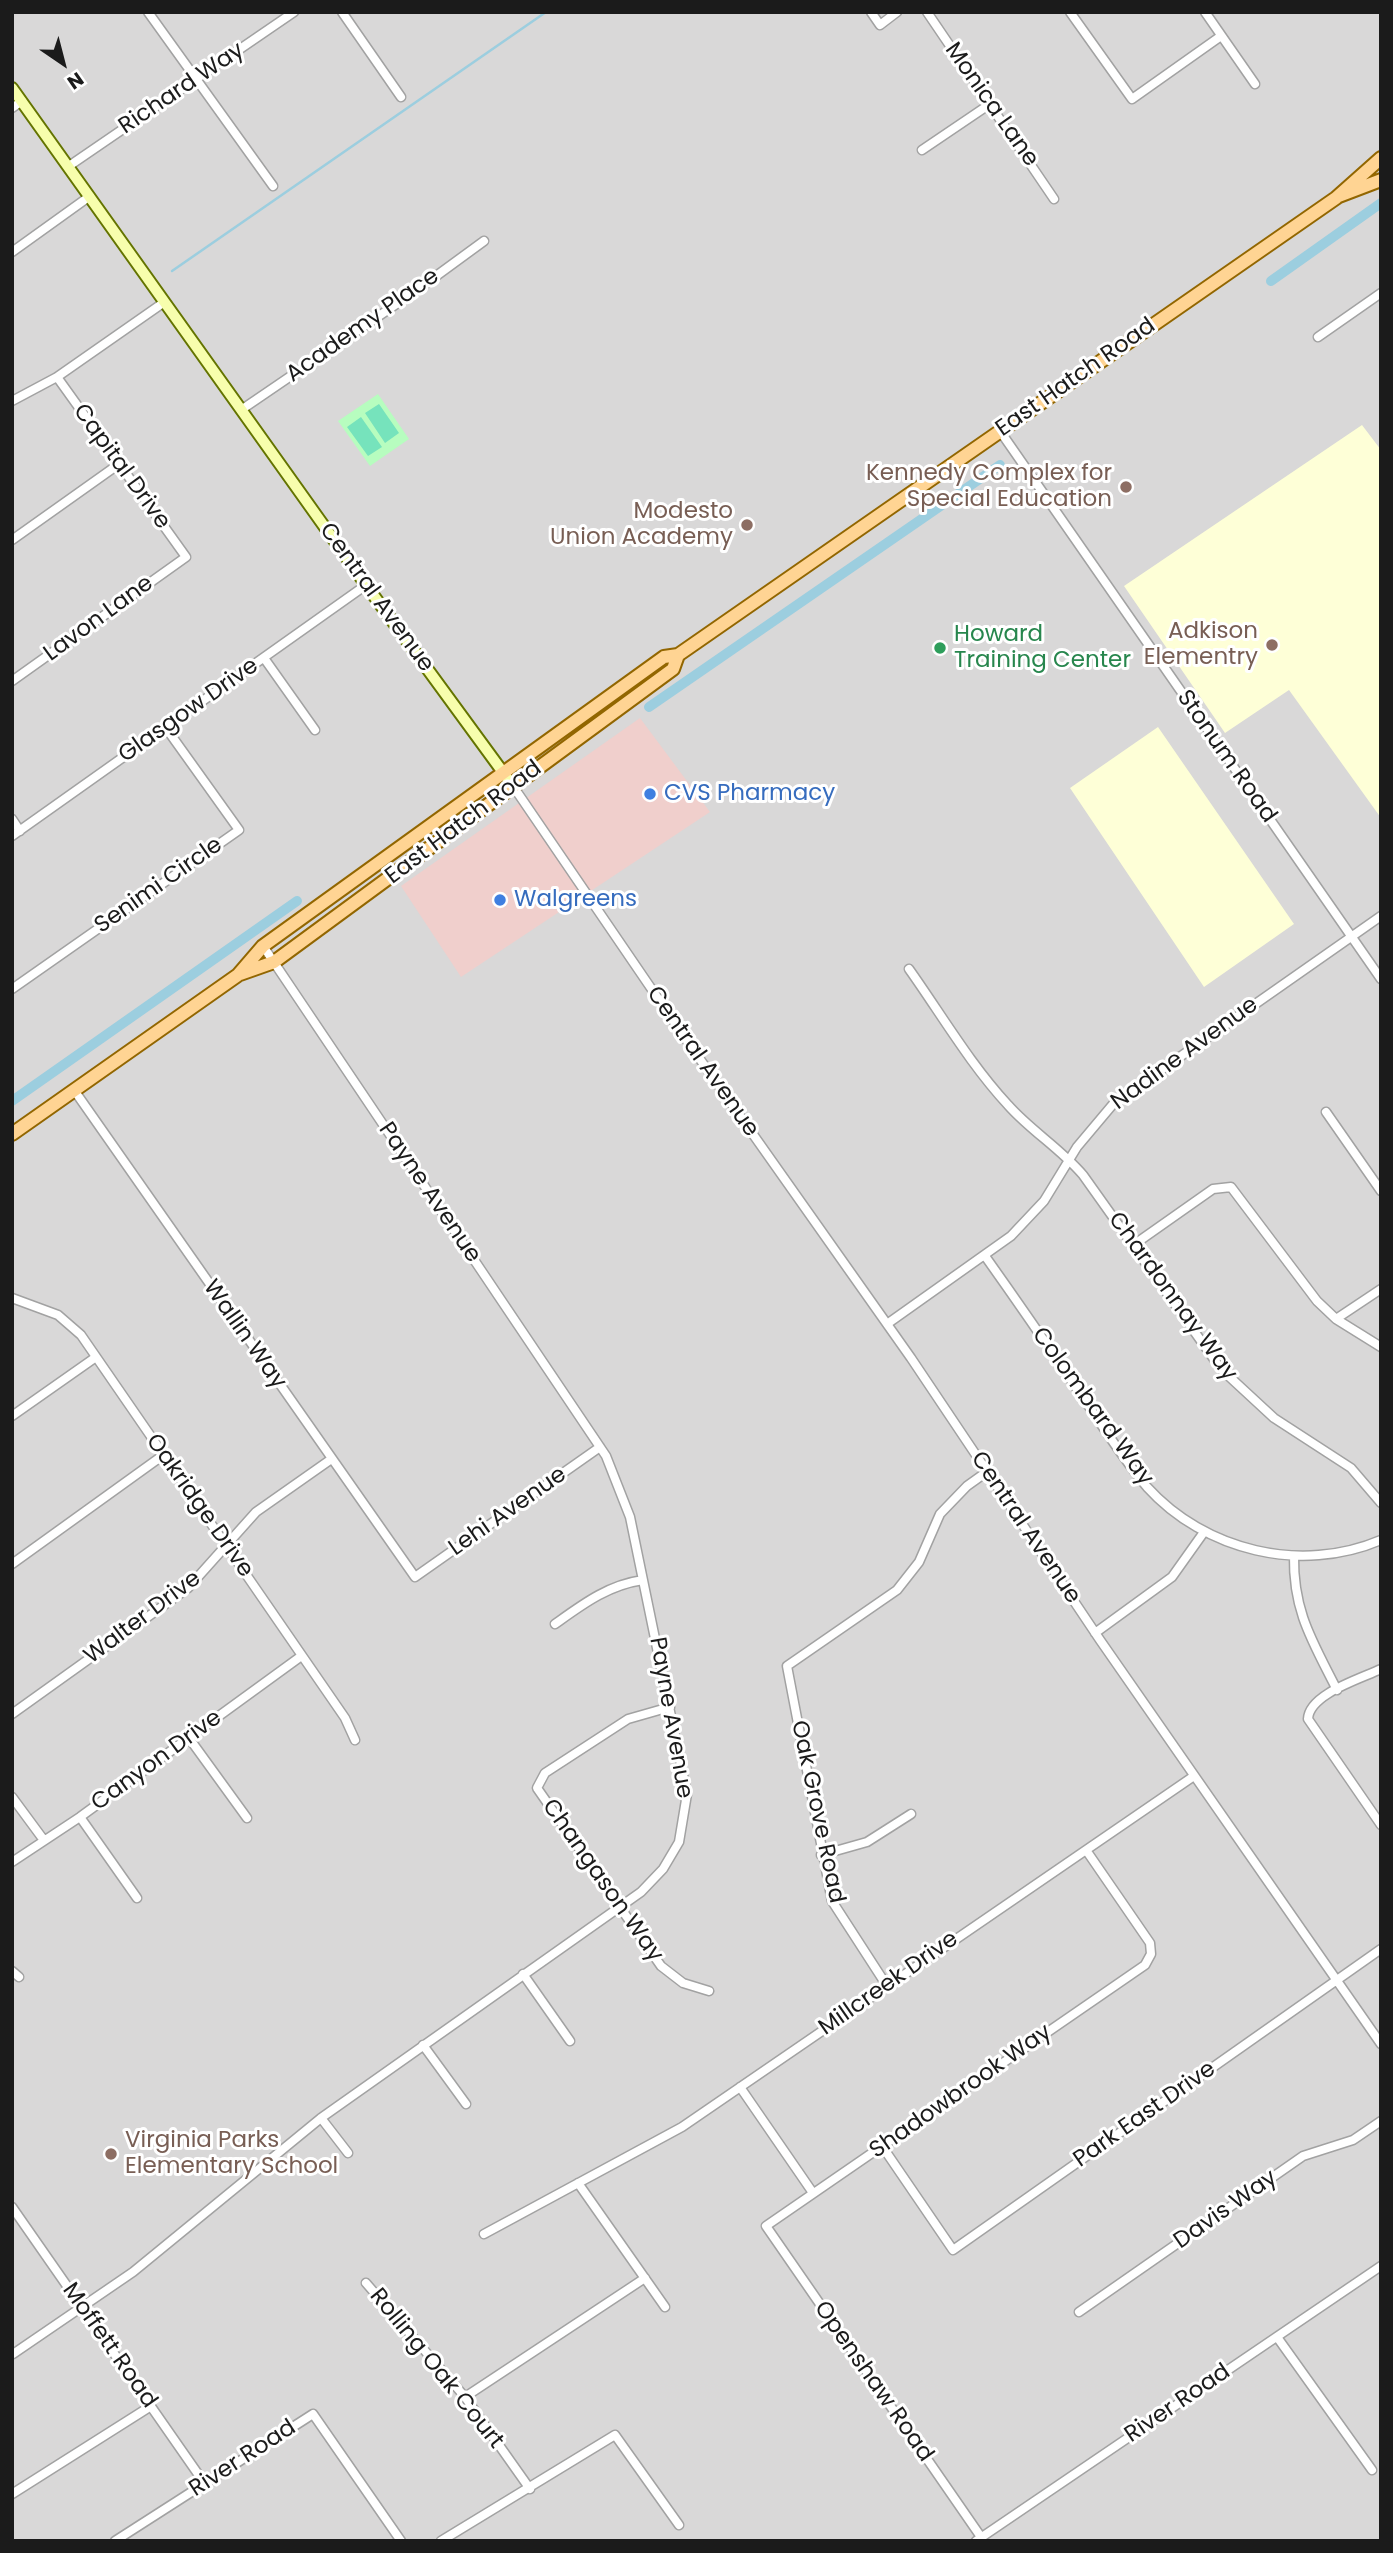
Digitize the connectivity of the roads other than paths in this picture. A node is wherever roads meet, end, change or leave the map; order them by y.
1 (148, 12) edge
2 (294, 12) edge
3 (342, 12) edge
4 (871, 12) edge
5 (897, 12) edge
6 (927, 12) edge
7 (1070, 12) edge
8 (1205, 12) edge
9 (1222, 36) junction
10 (196, 80) junction
11 (1255, 84) dead end
12 (12, 88) edge
13 (401, 97) dead end
14 (990, 104) junction
15 (17, 105) edge
16 (922, 150) dead end
17 (1381, 158) edge
18 (69, 166) junction
19 (1381, 180) edge
20 (273, 186) dead end
21 (90, 196) junction
22 (1336, 198) junction
23 (1054, 199) dead end
24 (484, 241) dead end
25 (12, 252) edge
26 (1381, 293) edge
27 (163, 303) junction
28 (1318, 337) dead end
29 (57, 377) junction
30 (12, 401) edge
31 (241, 410) junction
32 (1000, 432) junction
33 (119, 464) junction
34 (12, 540) edge
35 (186, 556) joint
36 (366, 585) junction
37 (678, 655) junction
38 (264, 658) junction
39 (12, 681) edge
40 (166, 728) junction
41 (315, 730) dead end
42 (504, 773) junction
43 (513, 786) junction
44 (12, 819) edge
45 (16, 833) edge
46 (1381, 916) edge
47 (1351, 936) junction
48 (263, 946) junction
49 (274, 962) junction
50 (909, 969) dead end
51 (238, 975) junction
52 (1381, 979) edge
53 (12, 989) edge
54 (74, 1090) junction
55 (1326, 1112) dead end
56 (12, 1134) edge
57 (1070, 1160) junction
58 (1381, 1191) edge
59 (1132, 1246) junction
60 (985, 1256) junction
61 (1381, 1289) edge
62 (12, 1298) edge
63 (1336, 1319) junction
64 (887, 1324) junction
65 (1381, 1347) edge
66 (96, 1357) junction
67 (12, 1416) edge
68 (600, 1447) junction
69 (162, 1456) junction
70 (330, 1460) junction
71 (988, 1471) junction
72 (1381, 1503) edge
73 (1204, 1532) junction
74 (1381, 1540) edge
75 (227, 1544) junction
76 (1294, 1556) junction
77 (12, 1564) edge
78 (415, 1577) joint
79 (643, 1580) junction
80 (555, 1624) dead end
81 (1096, 1633) junction
82 (300, 1657) junction
83 (1381, 1669) edge
84 (1337, 1690) junction
85 (670, 1707) junction
86 (12, 1714) edge
87 (189, 1738) junction
88 (355, 1740) dead end
89 (1194, 1776) junction
90 (12, 1797) edge
91 (911, 1814) dead end
92 (80, 1817) junction
93 (247, 1818) dead end
94 (1381, 1825) edge
95 (44, 1839) junction
96 (1086, 1850) junction
97 (821, 1855) junction
98 (12, 1862) edge
99 (137, 1898) dead end
100 (622, 1906) junction
101 (1381, 1949) edge
102 (523, 1974) junction
103 (1336, 1980) junction
104 (887, 1986) junction
105 (709, 1991) dead end
106 (570, 2041) dead end
107 (1381, 2044) edge
108 (422, 2045) junction
109 (740, 2087) junction
110 (466, 2104) dead end
111 (321, 2118) junction
112 (1381, 2121) edge
113 (882, 2146) junction
114 (348, 2153) dead end
115 (578, 2183) junction
116 (813, 2193) junction
117 (12, 2207) edge
118 (766, 2226) joint
119 (484, 2234) dead end
120 (1381, 2266) edge
121 (645, 2277) junction
122 (366, 2283) dead end
123 (666, 2307) dead end
124 (83, 2308) junction
125 (1079, 2312) dead end
126 (1277, 2337) junction
127 (13, 2354) edge
128 (465, 2397) junction
129 (151, 2406) junction
130 (1372, 2470) dead end
131 (205, 2484) junction
132 (530, 2489) junction
133 (12, 2494) edge
134 (679, 2525) dead end
135 (978, 2539) edge
136 (115, 2541) edge
137 (401, 2541) edge
138 (441, 2541) edge

1 - 10 street
2 - 10 street, Richard Way
3 - 13 street
4 - 5 street
6 - 14 street, Monica Lane
7 - 9 street
8 - 9 street
9 - 11 street
10 - 18 street, Richard Way
10 - 20 street
12 - 15 street, Central Avenue
14 - 16 street
14 - 23 street, Monica Lane
15 - 18 street, Central Avenue
17 - 22 main road, East Hatch Road
18 - 21 street, Central Avenue
19 - 22 main road, East Hatch Road
21 - 25 street
21 - 27 street, Central Avenue
22 - 32 main road, East Hatch Road
24 - 31 street, Academy Place
26 - 28 street
27 - 29 street
27 - 31 street, Central Avenue
29 - 30 street
29 - 33 street, Capital Drive
31 - 36 street, Central Avenue
32 - 37 main road, East Hatch Road
32 - 47 street, Stonum Road
33 - 34 street
33 - 35 street, Capital Drive
35 - 39 street, Lavon Lane
36 - 38 street, Glasgow Drive
36 - 42 street, Central Avenue
37 - 42 main road, East Hatch Road
37 - 43 main road, East Hatch Road
38 - 40 street, Glasgow Drive
38 - 41 street
40 - 45 street, Glasgow Drive
40 - 53 street, Senimi Circle
42 - 43 street, Central Avenue
42 - 48 main road, East Hatch Road
43 - 49 main road, East Hatch Road
43 - 64 street, Central Avenue
44 - 45 street
46 - 47 street, Nadine Avenue
47 - 52 street, Stonum Road
47 - 57 street, Nadine Avenue
48 - 49 street, Payne Avenue
48 - 51 main road, East Hatch Road
49 - 51 main road, East Hatch Road
49 - 68 street, Payne Avenue
50 - 57 street, Chardonnay Way
51 - 54 main road, East Hatch Road
54 - 56 main road, East Hatch Road
54 - 70 street, Wallin Way
55 - 58 street
57 - 59 street, Chardonnay Way
57 - 60 street, Nadine Avenue
59 - 63 street
59 - 72 street, Chardonnay Way
60 - 64 street, Nadine Avenue
60 - 73 street, Colombard Way
61 - 63 street
62 - 66 street, Oakridge Drive
63 - 65 street
64 - 71 street, Central Avenue
66 - 67 street
66 - 69 street, Oakridge Drive
68 - 78 street, Lehi Avenue
68 - 79 street, Payne Avenue
69 - 75 street, Oakridge Drive
69 - 77 street
70 - 75 street, Walter Drive
70 - 78 street, Wallin Way
71 - 81 street, Central Avenue
71 - 97 street, Oak Grove Road
73 - 76 street, Colombard Way
73 - 81 street
74 - 76 street, Colombard Way
75 - 82 street, Oakridge Drive
75 - 86 street, Walter Drive
76 - 84 street
79 - 80 street
79 - 85 street, Payne Avenue
81 - 89 street, Central Avenue
82 - 87 street, Canyon Drive
82 - 88 street, Oakridge Drive
83 - 84 street
84 - 94 street
85 - 100 street, Payne Avenue
85 - 100 street, Changason Way
87 - 92 street, Canyon Drive
87 - 93 street
89 - 96 street, Millcreek Drive
89 - 103 street, Central Avenue
90 - 95 street
91 - 97 street
92 - 95 street, Canyon Drive
92 - 99 street
95 - 98 street, Canyon Drive
96 - 104 street, Millcreek Drive
96 - 113 street, Shadowbrook Way
97 - 104 street, Oak Grove Road
100 - 102 street, Payne Avenue
100 - 105 street, Changason Way
101 - 103 street, Park East Drive
102 - 106 street
102 - 108 street, Payne Avenue
103 - 107 street, Central Avenue
103 - 113 street, Park East Drive
104 - 109 street, Millcreek Drive
108 - 110 street
108 - 111 street, Payne Avenue
109 - 115 street, Millcreek Drive
109 - 116 street
111 - 114 street
111 - 124 street, Payne Avenue
112 - 125 street, Davis Way
113 - 116 street, Shadowbrook Way
115 - 119 street, Millcreek Drive
115 - 121 street
116 - 118 street, Shadowbrook Way
117 - 124 street, Moffett Road
118 - 135 street, Openshaw Road
120 - 126 street, River Road
121 - 123 street
121 - 128 street
122 - 128 street, Rolling Oak Court
124 - 127 street, Payne Avenue
124 - 129 street, Moffett Road
126 - 130 street
126 - 135 street, River Road
128 - 132 street, Rolling Oak Court
129 - 131 street, Moffett Road
129 - 133 street
131 - 136 street, River Road
131 - 137 street, River Road
132 - 134 street
132 - 138 street

